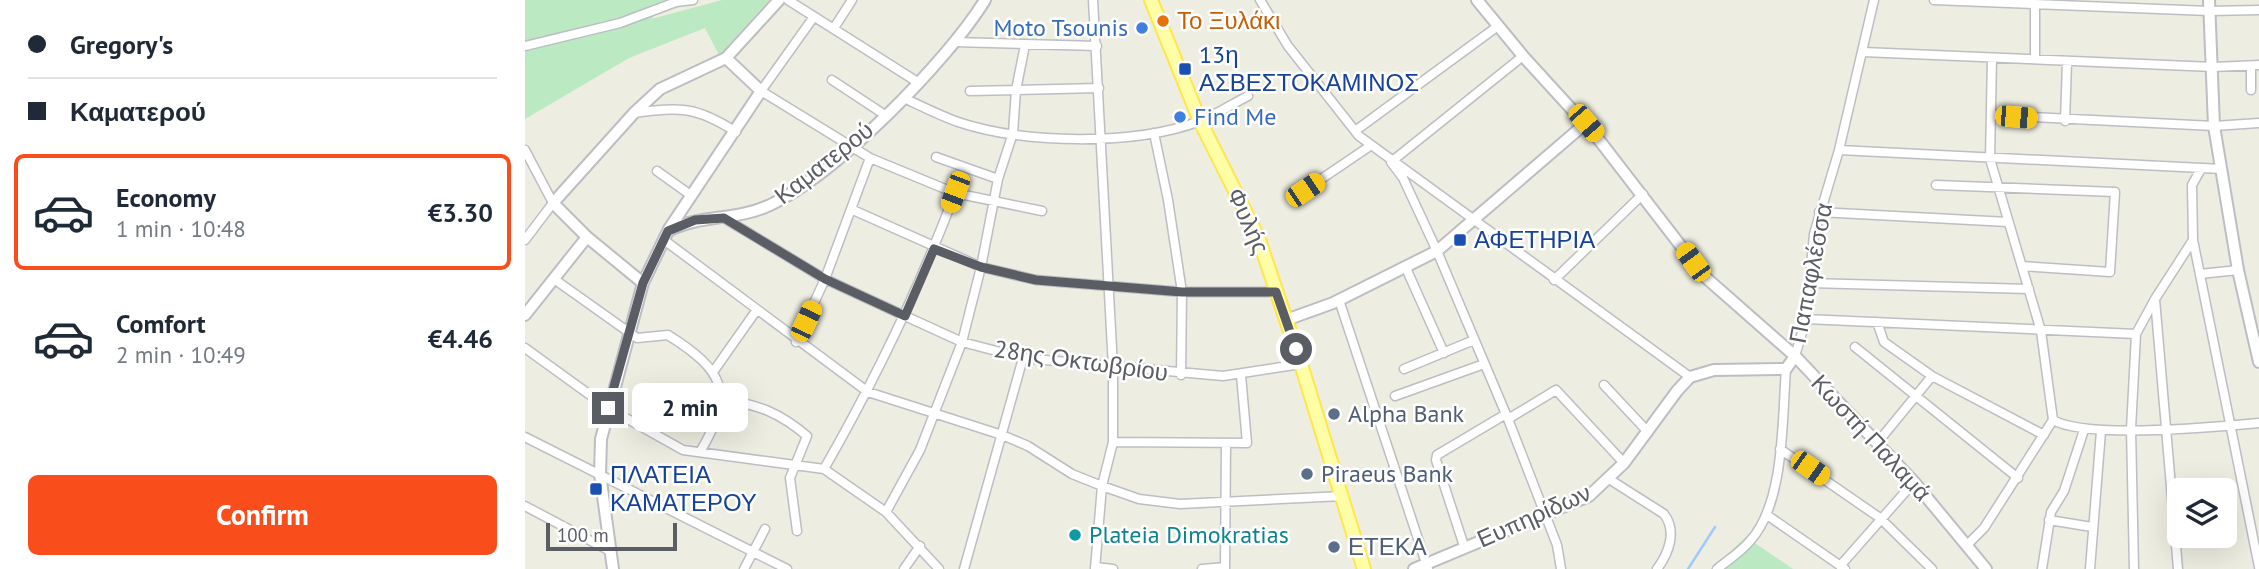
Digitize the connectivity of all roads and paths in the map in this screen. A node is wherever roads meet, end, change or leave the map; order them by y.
1 (693, 0) edge
2 (779, 0) edge
3 (788, 0) edge
4 (852, 0) edge
5 (985, 0) edge
6 (1093, 0) edge
7 (1151, 0) edge
8 (1260, 0) edge
9 (1477, 0) edge
10 (1874, 0) edge
11 (1934, 0) edge
12 (1961, 1) edge
13 (2035, 5) junction
14 (2209, 6) edge
15 (2259, 10) edge
16 (813, 18) junction
17 (1498, 26) junction
18 (834, 28) junction
19 (954, 42) junction
20 (1025, 45) junction
21 (525, 46) edge
22 (1097, 46) junction
23 (1863, 52) junction
24 (1523, 56) junction
25 (726, 58) junction
26 (1992, 58) junction
27 (2035, 59) junction
28 (2067, 62) junction
29 (2255, 66) edge
30 (2213, 67) junction
31 (832, 80) dead end
32 (919, 83) junction
33 (1099, 88) junction
34 (1016, 90) junction
35 (2251, 90) dead end
36 (761, 91) junction
37 (970, 91) dead end
38 (1248, 96) dead end
39 (904, 98) junction
40 (634, 113) junction
41 (885, 115) junction
42 (1991, 115) junction
43 (1200, 121) junction
44 (2065, 121) junction
45 (2259, 122) edge
46 (1586, 123) junction
47 (2214, 126) junction
48 (1355, 131) junction
49 (736, 132) junction
50 (1013, 133) junction
51 (1154, 133) junction
52 (1103, 140) junction
53 (1370, 146) junction
54 (848, 148) junction
55 (525, 149) edge
56 (1839, 150) junction
57 (870, 158) junction
58 (936, 158) dead end
59 (1990, 159) junction
60 (1391, 162) junction
61 (2201, 169) junction
62 (2222, 169) junction
63 (657, 171) dead end
64 (998, 179) junction
65 (1936, 184) dead end
66 (1996, 187) junction
67 (1305, 190) dead end
68 (955, 192) junction
69 (1643, 194) junction
70 (692, 196) junction
71 (553, 203) junction
72 (993, 203) junction
73 (853, 210) junction
74 (1042, 211) dead end
75 (1819, 212) junction
76 (724, 218) junction
77 (1473, 221) junction
78 (2008, 222) junction
79 (666, 235) junction
80 (587, 237) junction
81 (525, 240) edge
82 (2193, 240) junction
83 (934, 249) junction
84 (1437, 251) junction
85 (1405, 266) junction
86 (2022, 266) junction
87 (981, 267) junction
88 (2238, 270) junction
89 (2200, 274) junction
90 (554, 279) junction
91 (825, 279) junction
92 (1554, 280) junction
93 (643, 283) junction
94 (1810, 283) junction
95 (1107, 285) junction
96 (2029, 289) junction
97 (1182, 292) junction
98 (1276, 292) junction
99 (2155, 299) junction
100 (1339, 300) junction
101 (756, 311) junction
102 (525, 315) edge
103 (905, 316) junction
104 (1806, 319) junction
105 (1286, 320) junction
106 (1877, 322) junction
107 (629, 331) junction
108 (2041, 331) junction
109 (2136, 334) junction
110 (1474, 340) junction
111 (796, 342) junction
112 (962, 342) junction
113 (1855, 347) dead end
114 (525, 348) edge
115 (1444, 352) junction
116 (1795, 356) junction
117 (1023, 358) junction
118 (2259, 362) edge
119 (1301, 364) junction
120 (1484, 364) junction
121 (1113, 367) junction
122 (1404, 369) dead end
123 (1786, 369) junction
124 (713, 372) junction
125 (1181, 375) junction
126 (1241, 375) junction
127 (1932, 376) junction
128 (1690, 377) junction
129 (1604, 385) dead end
130 (868, 392) junction
131 (1395, 396) dead end
132 (1917, 397) junction
133 (723, 400) junction
134 (608, 408) junction
135 (936, 414) junction
136 (1507, 416) junction
137 (2053, 420) junction
138 (2259, 423) edge
139 (2231, 426) junction
140 (2166, 428) junction
141 (2131, 429) junction
142 (2084, 430) junction
143 (2101, 430) junction
144 (1648, 432) junction
145 (1002, 435) junction
146 (2043, 435) junction
147 (525, 437) edge
148 (1113, 442) junction
149 (1226, 443) junction
150 (1878, 443) junction
151 (1780, 449) junction
152 (700, 452) junction
153 (795, 463) junction
154 (1624, 463) junction
155 (824, 469) junction
156 (600, 474) junction
157 (2018, 478) junction
158 (1609, 479) junction
159 (1914, 482) junction
160 (1101, 486) junction
161 (1343, 496) junction
162 (1226, 503) junction
163 (525, 506) edge
164 (886, 512) junction
165 (1545, 514) junction
166 (1767, 515) junction
167 (1880, 518) junction
168 (2049, 520) junction
169 (2092, 527) junction
170 (765, 528) dead end
171 (797, 531) dead end
172 (1967, 545) junction
173 (920, 546) junction
174 (1464, 546) junction
175 (608, 550) junction
176 (753, 552) junction
177 (1427, 566) edge
178 (2259, 566) edge
179 (1842, 567) edge
180 (1982, 567) edge
181 (1095, 568) edge
182 (1225, 568) edge
183 (613, 569) edge
184 (744, 569) edge
185 (787, 569) edge
186 (904, 569) edge
187 (939, 569) edge
188 (964, 569) edge
189 (1113, 569) edge
190 (1202, 569) edge
191 (1364, 569) edge
192 (1414, 569) edge
193 (1561, 569) edge
194 (1657, 569) edge
195 (1717, 569) edge
196 (1932, 569) edge
197 (2042, 569) edge
198 (2090, 569) edge
199 (2134, 569) edge
200 (2178, 569) edge

1 - 21 street
2 - 25 street
3 - 16 street
4 - 18 street
5 - 19 street, Καματερού
6 - 22 street
7 - 43 main road, Φυλής
8 - 48 street
9 - 17 street
10 - 23 street, Παπαφλέσσα
11 - 12 street
12 - 13 street
13 - 14 street
13 - 27 street
14 - 15 street
14 - 30 street
16 - 18 street
16 - 36 street
17 - 24 street
17 - 48 street
18 - 32 street
19 - 20 street
19 - 32 street, Καματερού
20 - 22 street
20 - 34 street
22 - 33 street
23 - 26 street
23 - 56 street, Παπαφλέσσα
24 - 46 street
24 - 60 street
25 - 36 street
25 - 40 street
26 - 27 street
26 - 42 street
27 - 28 street
28 - 30 street
28 - 44 street
29 - 30 street
29 - 35 street
30 - 47 street
31 - 41 street
32 - 39 street, Καματερού
33 - 34 street
33 - 52 street
34 - 37 street
34 - 50 street
36 - 49 street
36 - 54 street
38 - 43 street
39 - 41 street, Καματερού
39 - 50 street
40 - 49 street
40 - 71 street
41 - 54 street, Καματερού
42 - 44 street
42 - 59 street
43 - 51 street
43 - 98 main road, Φυλής
44 - 47 street
45 - 47 street
46 - 69 street, Κωστή Παλαμά
46 - 77 street
47 - 62 street
48 - 53 street
49 - 70 street
50 - 52 street
50 - 64 street
51 - 52 street
51 - 97 street
52 - 95 street
53 - 60 street
53 - 67 street
54 - 57 street
54 - 76 street, Καματερού
55 - 71 street
56 - 59 street
56 - 75 street, Παπαφλέσσα
57 - 68 street
57 - 73 street
58 - 64 street
59 - 61 street
59 - 66 street
60 - 77 street
60 - 84 street
61 - 62 street
61 - 82 street
62 - 88 street
63 - 70 street
64 - 72 street
65 - 66 street
66 - 78 street
66 - 86 street
68 - 72 street
68 - 83 street
69 - 92 street
69 - 116 street, Κωστή Παλαμά
70 - 79 street
71 - 80 street
71 - 81 street
72 - 74 street
72 - 87 street
73 - 83 street
73 - 91 street
75 - 78 street
75 - 94 street, Παπαφλέσσα
76 - 79 street, Καματερού
76 - 91 street, 28ης Οκτωβρίου
77 - 84 street
77 - 92 street
78 - 86 street
79 - 93 street
79 - 101 street
80 - 90 street
80 - 93 street
82 - 89 street
82 - 99 street
83 - 87 street
83 - 103 street
84 - 85 street
84 - 110 street
85 - 100 street
85 - 115 street
86 - 96 street
87 - 95 street
87 - 112 street
88 - 89 street
88 - 118 street
89 - 139 street
90 - 102 street
90 - 107 street
91 - 103 street, 28ης Οκτωβρίου
91 - 111 street
92 - 128 street
93 - 107 street
94 - 96 street
94 - 104 street, Παπαφλέσσα
95 - 97 street
95 - 121 street
96 - 108 street
97 - 98 street
97 - 125 street
98 - 105 main road, Φυλής
99 - 109 street
99 - 140 street
100 - 105 street
100 - 177 street
101 - 111 street
101 - 124 street
103 - 112 street, 28ης Οκτωβρίου
103 - 130 street
104 - 106 street
104 - 116 street, Παπαφλέσσα
105 - 119 main road, Φυλής
106 - 108 street
106 - 127 street
107 - 124 street
107 - 134 street
108 - 109 street
108 - 137 street
109 - 141 street
110 - 115 street
110 - 120 street
111 - 130 street
112 - 117 street, 28ης Οκτωβρίου
112 - 135 street
113 - 132 street
114 - 134 street
115 - 122 street
116 - 123 street, Παπαφλέσσα
116 - 150 street, Κωστή Παλαμά
117 - 121 street, 28ης Οκτωβρίου
117 - 145 street
119 - 126 street, 28ης Οκτωβρίου
119 - 161 main road, Φυλής
120 - 131 street
120 - 136 street
121 - 125 street, 28ης Οκτωβρίου
121 - 148 street
123 - 128 street
123 - 151 street, Παπαφλέσσα
124 - 133 street
125 - 126 street, 28ης Οκτωβρίου
126 - 149 street
127 - 132 street
127 - 146 street
128 - 144 street, Ευπηρίδων
129 - 144 street
130 - 135 street
130 - 155 street
132 - 150 street
132 - 157 street
133 - 152 street
133 - 153 street
134 - 152 street
134 - 156 street
135 - 145 street
135 - 164 street
136 - 154 street
136 - 165 street
136 - 174 street
137 - 142 street
137 - 146 street
138 - 139 street
139 - 140 street
139 - 178 street
140 - 141 street
140 - 200 street
141 - 143 street
141 - 199 street
142 - 143 street
142 - 168 street
143 - 169 street
144 - 154 street, Ευπηρίδων
145 - 160 street
145 - 188 street
146 - 157 street
147 - 156 street
148 - 149 street
148 - 160 street
149 - 162 street
150 - 159 street, Κωστή Παλαμά
151 - 166 street, Παπαφλέσσα
151 - 167 street
152 - 153 street
153 - 155 street
153 - 171 street
154 - 158 street, Ευπηρίδων
155 - 164 street
156 - 175 street
156 - 176 street
157 - 172 street
158 - 165 street, Ευπηρίδων
158 - 194 street
159 - 167 street
159 - 172 street, Κωστή Παλαμά
160 - 162 street
160 - 181 street
161 - 162 street
161 - 191 main road, Φυλής
162 - 182 street
163 - 175 street
164 - 173 street
165 - 174 street, Ευπηρίδων
165 - 193 street
166 - 179 street
166 - 195 street, Παπαφλέσσα
167 - 179 street
167 - 196 street
168 - 169 street
168 - 197 street
169 - 198 street
170 - 176 street
172 - 180 street, Κωστή Παλαμά
173 - 186 street
173 - 187 street
174 - 177 street, Ευπηρίδων
175 - 183 street
176 - 184 street
176 - 185 street
177 - 192 street, Ευπηρίδων
181 - 189 street
182 - 190 street

